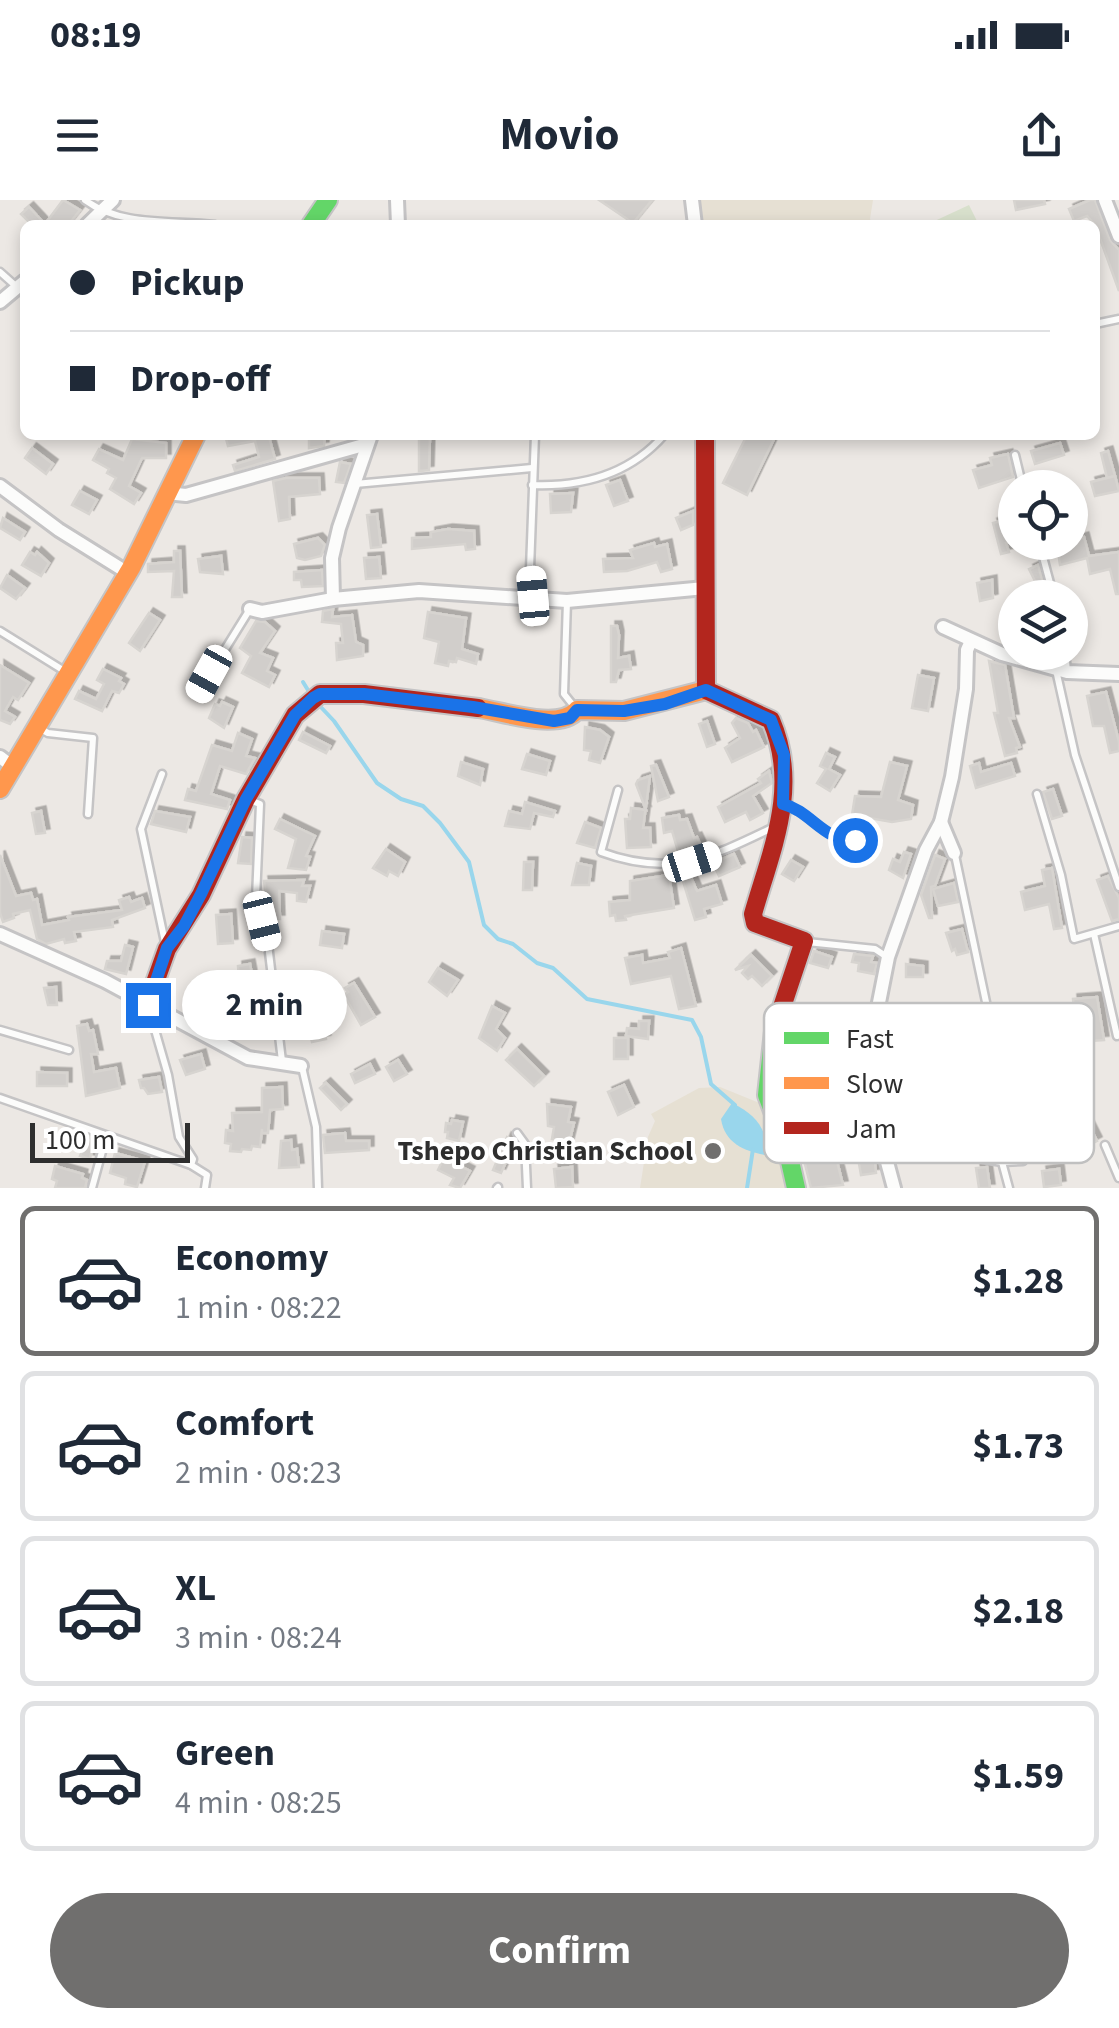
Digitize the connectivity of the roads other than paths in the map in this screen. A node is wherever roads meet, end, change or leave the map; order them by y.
1 (85, 200) edge
2 (113, 200) edge
3 (1105, 200) edge
4 (101, 212) junction
5 (92, 220) edge
6 (151, 220) edge
7 (1119, 236) edge
8 (20, 286) edge
9 (0, 302) edge
10 (193, 440) edge
11 (369, 440) edge
12 (535, 440) edge
13 (660, 440) edge
14 (705, 440) edge
15 (1015, 454) dead end
16 (532, 468) junction
17 (1019, 470) edge
18 (354, 484) junction
19 (532, 485) junction
20 (0, 486) edge
21 (166, 493) junction
22 (128, 573) junction
23 (705, 588) junction
24 (533, 596) junction
25 (333, 599) junction
26 (567, 601) junction
27 (250, 609) joint
28 (943, 627) dead end
29 (0, 631) edge
30 (971, 642) junction
31 (998, 650) edge
32 (1061, 670) joint
33 (67, 672) junction
34 (1119, 674) edge
35 (706, 690) junction
36 (198, 693) dead end
37 (577, 710) junction
38 (36, 727) junction
39 (7, 762) edge
40 (162, 774) dead end
41 (0, 790) edge
42 (618, 790) dead end
43 (1037, 794) dead end
44 (246, 799) junction
45 (783, 804) junction
46 (88, 814) dead end
47 (941, 822) junction
48 (778, 831) junction
49 (855, 840) dead end
50 (954, 853) joint
51 (1119, 887) edge
52 (1119, 926) edge
53 (0, 934) edge
54 (1094, 934) junction
55 (804, 941) junction
56 (167, 948) junction
57 (888, 958) junction
58 (783, 1003) edge
59 (879, 1003) edge
60 (987, 1003) edge
61 (148, 1005) junction
62 (0, 1030) edge
63 (1117, 1036) edge
64 (69, 1050) dead end
65 (282, 1061) junction
66 (301, 1066) joint
67 (0, 1098) edge
68 (517, 1133) dead end
69 (106, 1138) junction
70 (1105, 1145) dead end
71 (791, 1163) edge
72 (888, 1163) edge
73 (1002, 1163) edge
74 (192, 1165) junction
75 (1119, 1178) edge
76 (92, 1188) edge
77 (205, 1188) edge
78 (318, 1188) edge
79 (528, 1188) edge
80 (796, 1188) edge
81 (894, 1188) edge
82 (1009, 1188) edge

1 - 4 lane
2 - 4 street
3 - 7 street
4 - 5 street
4 - 6 lane
8 - 9 street
10 - 21 street
11 - 18 street
11 - 21 street
12 - 16 lane
13 - 19 lane
14 - 23 street
15 - 17 lane
16 - 18 lane
16 - 19 lane
18 - 25 street
19 - 24 lane
20 - 22 street
21 - 22 street
22 - 33 street
23 - 26 street
23 - 35 street
24 - 25 street
24 - 26 street
25 - 27 street
26 - 37 lane
27 - 36 lane
28 - 30 street
29 - 33 lane
30 - 31 street
30 - 47 street
32 - 34 street
32 - 51 lane
33 - 38 street
35 - 37 street
35 - 45 street
37 - 44 street
38 - 39 street
38 - 46 lane
39 - 41 street
40 - 56 lane
42 - 48 lane
43 - 54 lane
44 - 56 street
44 - 65 lane
45 - 48 street
45 - 49 lane
47 - 50 street
47 - 57 street
48 - 55 street
50 - 60 lane
52 - 54 lane
53 - 61 street
54 - 63 lane
55 - 57 lane
55 - 58 street
56 - 61 street
57 - 59 street
61 - 65 street
61 - 74 lane
62 - 64 lane
65 - 66 street
66 - 78 lane
67 - 69 lane
68 - 79 lane
69 - 74 lane
69 - 76 lane
70 - 75 lane
71 - 80 street
72 - 81 street
73 - 82 lane
74 - 77 lane

